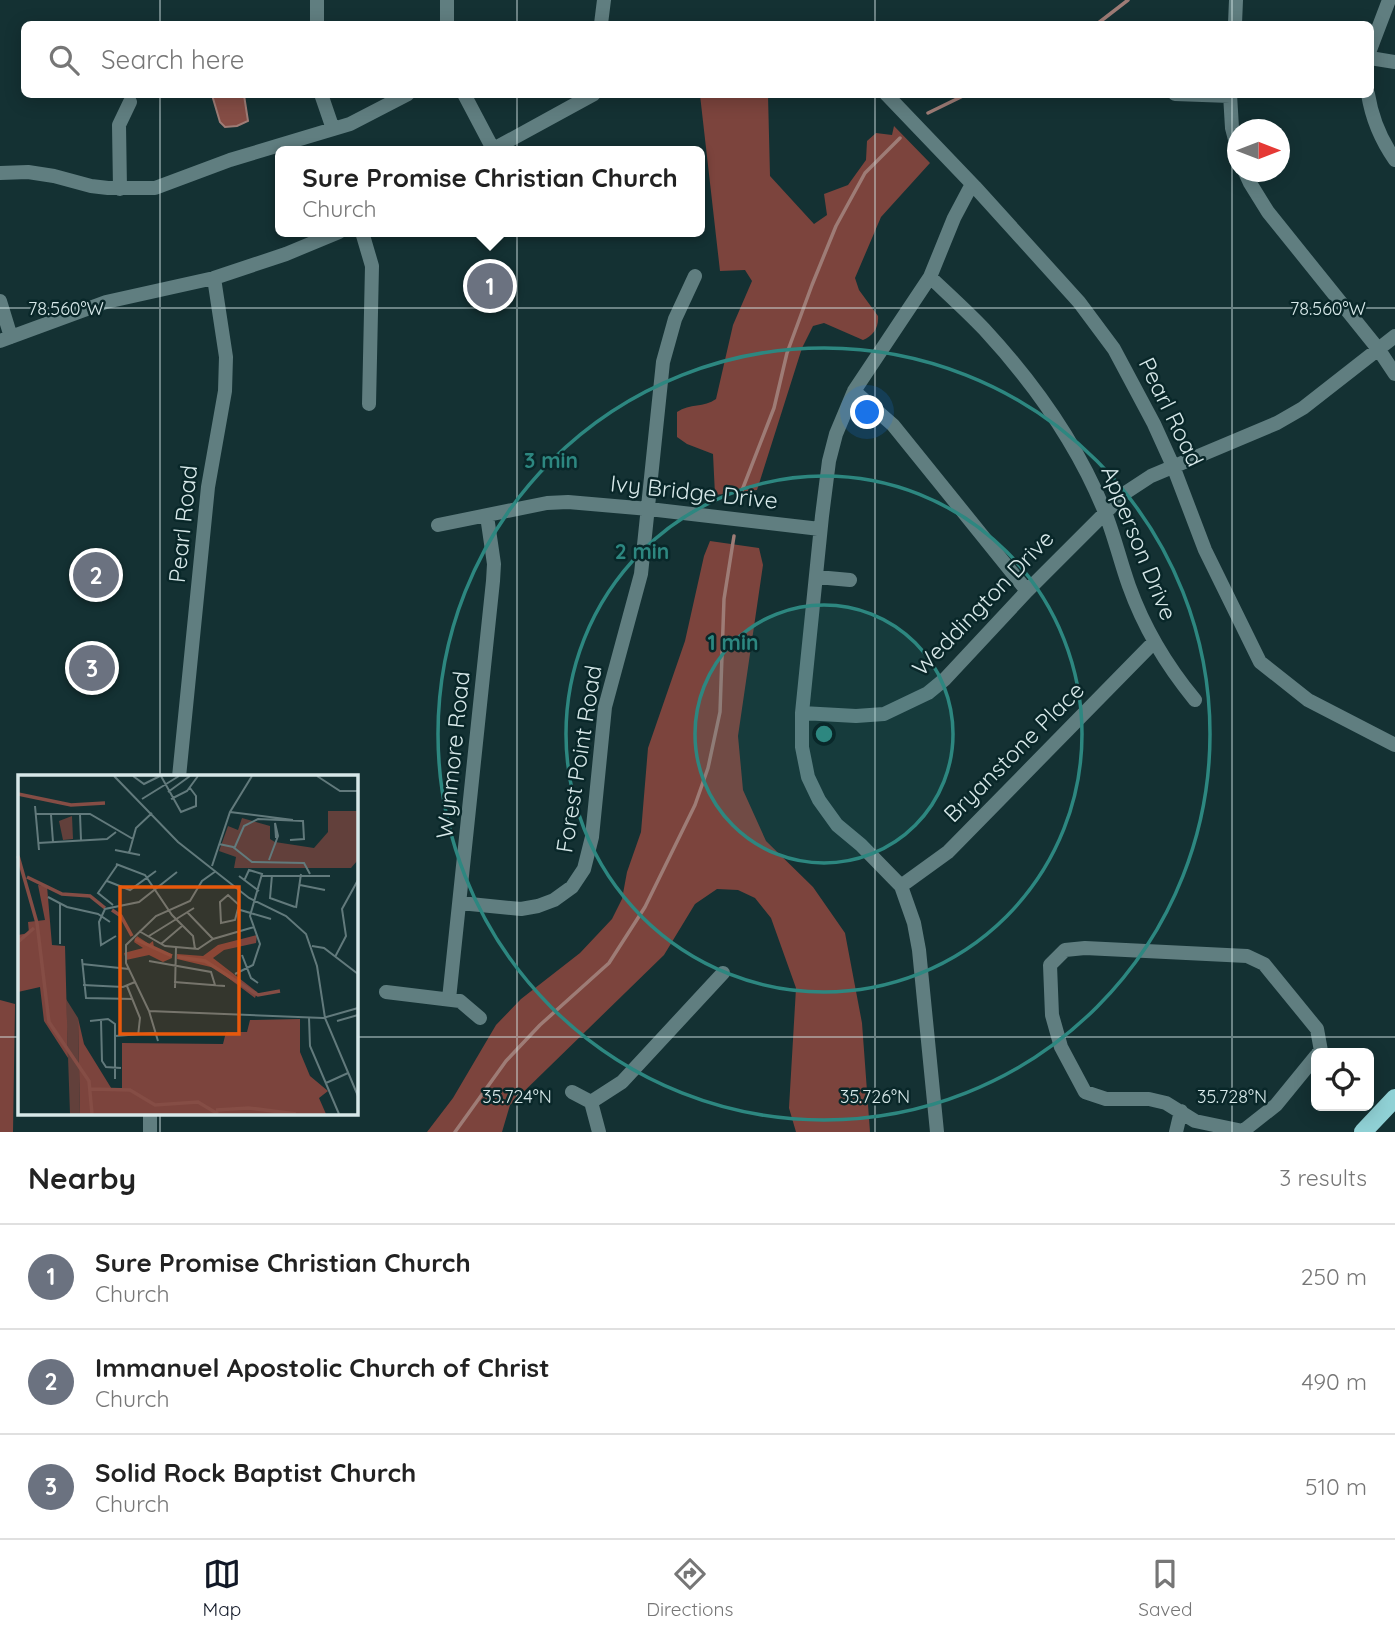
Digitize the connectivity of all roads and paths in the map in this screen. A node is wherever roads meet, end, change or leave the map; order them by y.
1 (317, 0) edge
2 (447, 0) edge
3 (604, 0) edge
4 (1236, 0) edge
5 (1389, 0) edge
6 (317, 21) edge
7 (447, 21) edge
8 (601, 21) edge
9 (1236, 21) edge
10 (1374, 39) edge
11 (1374, 59) edge
12 (1395, 62) edge
13 (322, 98) edge
14 (400, 98) edge
15 (466, 98) edge
16 (587, 98) edge
17 (890, 98) edge
18 (1230, 98) edge
19 (1369, 98) edge
20 (130, 102) dead end
21 (1231, 119) edge
22 (333, 129) junction
23 (275, 146) edge
24 (277, 146) edge
25 (489, 146) edge
26 (498, 146) edge
27 (1395, 160) edge
28 (0, 173) edge
29 (1250, 182) edge
30 (972, 184) junction
31 (120, 189) junction
32 (327, 237) edge
33 (364, 237) edge
34 (695, 276) dead end
35 (930, 277) junction
36 (214, 278) junction
37 (0, 301) edge
38 (1395, 336) edge
39 (6, 339) edge
40 (1379, 350) junction
41 (1395, 374) edge
42 (854, 391) junction
43 (369, 404) dead end
44 (1173, 466) junction
45 (649, 509) junction
46 (1105, 511) junction
47 (487, 516) junction
48 (438, 525) dead end
49 (820, 529) junction
50 (817, 577) junction
51 (850, 580) dead end
52 (1027, 591) junction
53 (1154, 642) junction
54 (1195, 700) dead end
55 (802, 713) junction
56 (1395, 746) edge
57 (179, 775) edge
58 (901, 886) junction
59 (460, 903) junction
60 (723, 973) dead end
61 (386, 992) dead end
62 (449, 999) junction
63 (480, 1018) dead end
64 (1320, 1048) edge
65 (1311, 1062) edge
66 (572, 1092) dead end
67 (1395, 1098) edge
68 (591, 1102) junction
69 (1181, 1111) junction
70 (150, 1114) edge
71 (150, 1132) edge
72 (599, 1132) edge
73 (937, 1132) edge
74 (1176, 1132) edge
75 (1363, 1132) edge

1 - 6 street
2 - 7 street
3 - 8 street
4 - 9 street
5 - 10 street
11 - 12 street
13 - 22 street
14 - 22 street
15 - 25 street
16 - 26 street
17 - 30 street, Pearl Road
18 - 21 street
19 - 27 street
20 - 31 street
22 - 24 street
23 - 31 street
28 - 31 street
29 - 40 street
30 - 35 street
30 - 44 street, Pearl Road
32 - 36 street
33 - 43 street
34 - 45 street, Forest Point Road
35 - 42 street
35 - 46 street, Apperson Drive
36 - 39 street
36 - 57 street, Pearl Road
37 - 39 street
38 - 40 street, Weddington Drive
40 - 41 street
40 - 44 street, Weddington Drive
42 - 49 street
42 - 52 street
44 - 46 street, Weddington Drive
44 - 56 street, Pearl Road
45 - 47 street, Ivy Bridge Drive
45 - 49 street, Ivy Bridge Drive
45 - 59 street, Forest Point Road
46 - 52 street, Weddington Drive
46 - 53 street, Apperson Drive
47 - 48 street, Ivy Bridge Drive
47 - 59 street, Wynmore Road
49 - 50 street
50 - 51 street
50 - 55 street
52 - 55 street, Weddington Drive
53 - 54 street, Apperson Drive
53 - 58 street, Bryanstone Place
55 - 58 street
58 - 73 street
59 - 62 street, Wynmore Road
60 - 68 street
61 - 62 street
62 - 63 street
64 - 69 street
65 - 69 street
66 - 68 street
67 - 75 main road
68 - 72 street
69 - 74 street
70 - 71 street

